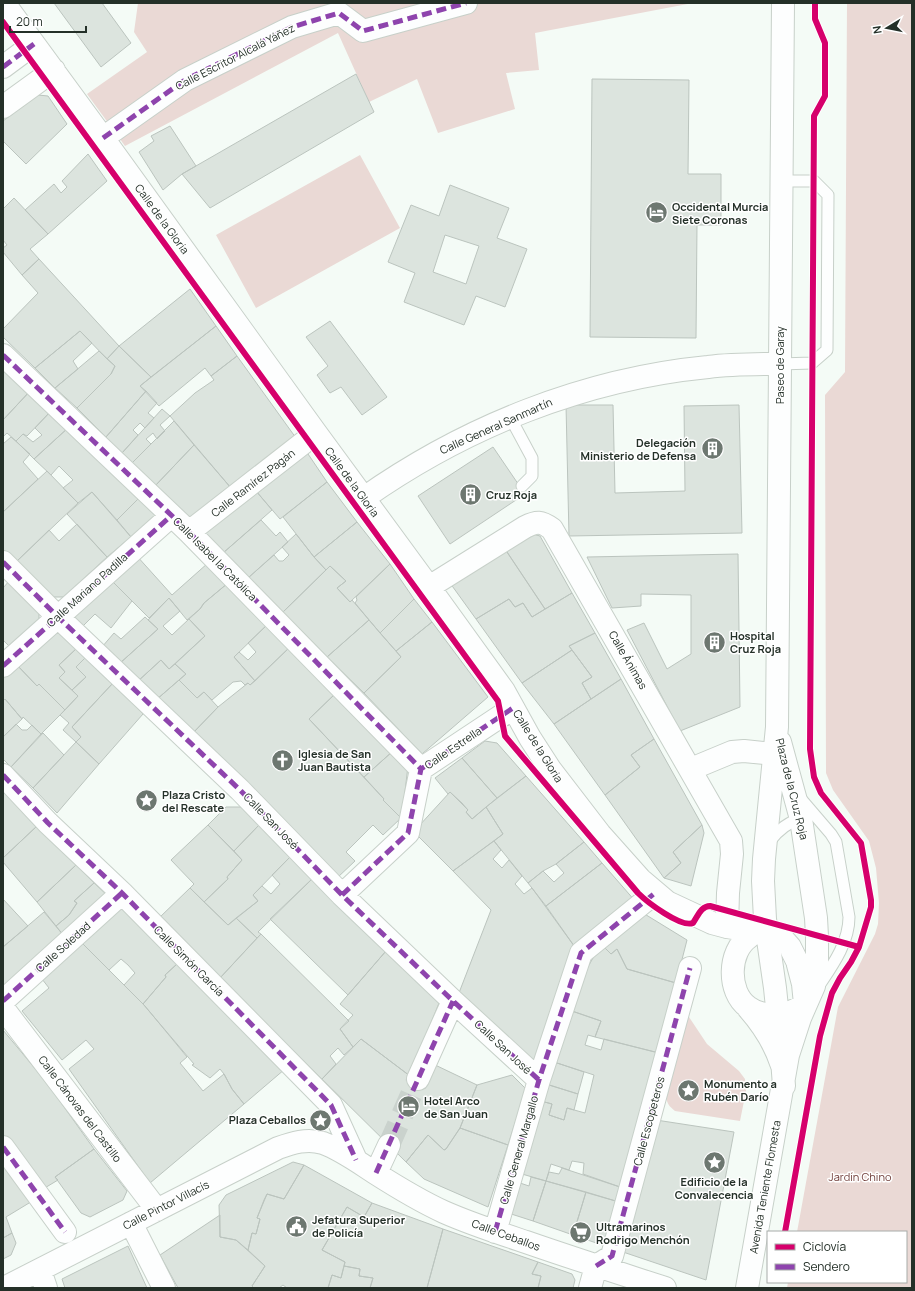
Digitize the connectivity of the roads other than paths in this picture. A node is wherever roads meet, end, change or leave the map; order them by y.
1 (4, 3) edge
2 (466, 3) edge
3 (783, 3) edge
4 (34, 44) junction
5 (3, 67) edge
6 (54, 70) junction
7 (3, 107) edge
8 (103, 138) junction
9 (782, 181) junction
10 (3, 355) edge
11 (780, 364) junction
12 (510, 418) junction
13 (316, 433) junction
14 (522, 486) dead end
15 (364, 498) junction
16 (171, 516) junction
17 (189, 532) junction
18 (3, 562) edge
19 (429, 587) junction
20 (57, 616) junction
21 (3, 666) edge
22 (513, 708) junction
23 (777, 727) junction
24 (774, 754) junction
25 (421, 769) junction
26 (691, 770) junction
27 (3, 775) edge
28 (811, 820) junction
29 (764, 852) junction
30 (122, 893) junction
31 (655, 893) junction
32 (342, 895) junction
33 (726, 927) junction
34 (763, 931) junction
35 (690, 968) dead end
36 (807, 1000) junction
37 (3, 1001) edge
38 (453, 1001) junction
39 (3, 1008) edge
40 (748, 1008) junction
41 (778, 1014) junction
42 (783, 1076) junction
43 (418, 1079) tunnel mouth
44 (539, 1080) junction
45 (389, 1144) tunnel mouth
46 (3, 1147) edge
47 (356, 1160) junction
48 (376, 1173) junction
49 (157, 1210) junction
50 (131, 1224) junction
51 (65, 1232) dead end
52 (495, 1232) junction
53 (596, 1266) junction
54 (43, 1279) edge
55 (4, 1288) edge
56 (164, 1288) edge
57 (590, 1288) edge
58 (665, 1288) edge
59 (747, 1288) edge

1 - 4 street, Calle de la Gloria
2 - 8 street, Calle Escritor Alcalá Yáñez
3 - 9 street, Paseo de Garay
4 - 5 street
4 - 6 street, Calle de la Gloria
6 - 7 street
6 - 8 street, Calle de la Gloria
8 - 13 street, Calle de la Gloria
9 - 11 street, Paseo de Garay
9 - 11 lane
10 - 16 street, Calle Isabel la Católica
11 - 12 street, Calle General Sanmartín
11 - 23 street, Paseo de Garay
12 - 14 lane
12 - 15 street, Calle General Sanmartín
13 - 15 street, Calle de la Gloria
13 - 17 street, Calle Ramírez Pagán
15 - 19 street, Calle de la Gloria
16 - 17 street, Calle Isabel la Católica
16 - 20 street, Calle Mariano Padilla
17 - 25 street, Calle Isabel la Católica
18 - 20 street, Calle San José
19 - 22 street, Calle de la Gloria
19 - 26 street, Calle Ánimas
20 - 21 street, Calle Mariano Padilla
20 - 32 street, Calle San José
22 - 25 street, Calle Estrella
22 - 31 street, Calle de la Gloria
23 - 24 street, Plaza de la Cruz Roja
23 - 28 street, Plaza de la Cruz Roja
24 - 26 street
24 - 29 street, Plaza de la Cruz Roja
25 - 32 street, Calle Estrella
26 - 33 street, Calle Ánimas
27 - 30 street, Calle Simón García
28 - 29 lane
28 - 36 street, Plaza de la Cruz Roja
28 - 36 lane
29 - 34 street, Plaza de la Cruz Roja
30 - 37 street, Calle Soledad
30 - 47 street, Calle Simón García
31 - 33 street, Calle de la Gloria
31 - 44 street, Calle General Margallo
32 - 38 street, Calle San José
33 - 34 street, Plaza de la Cruz Roja
34 - 36 street, Plaza de la Cruz Roja
34 - 40 street
34 - 41 street, Plaza de la Cruz Roja
35 - 53 street, Calle Escopeteros
36 - 41 street
36 - 42 street, Plaza de la Cruz Roja
38 - 43 street
38 - 44 street, Calle San José
39 - 49 street, Calle Cánovas del Castillo
40 - 41 street
40 - 42 street
41 - 42 street, Plaza de la Cruz Roja
42 - 59 street, Avenida Teniente Flomesta
44 - 52 street, Calle General Margallo
45 - 48 street
46 - 51 street
47 - 48 street, Calle Ceballos
47 - 49 street, Calle Pintor Villacís
48 - 52 street, Calle Ceballos
49 - 50 street, Calle Pintor Villacís
50 - 54 street, Calle Pintor Villacís
50 - 56 street
52 - 53 street, Calle Ceballos
53 - 57 street
53 - 58 street, Calle Ceballos
54 - 55 street, Calle Pintor Villacís

